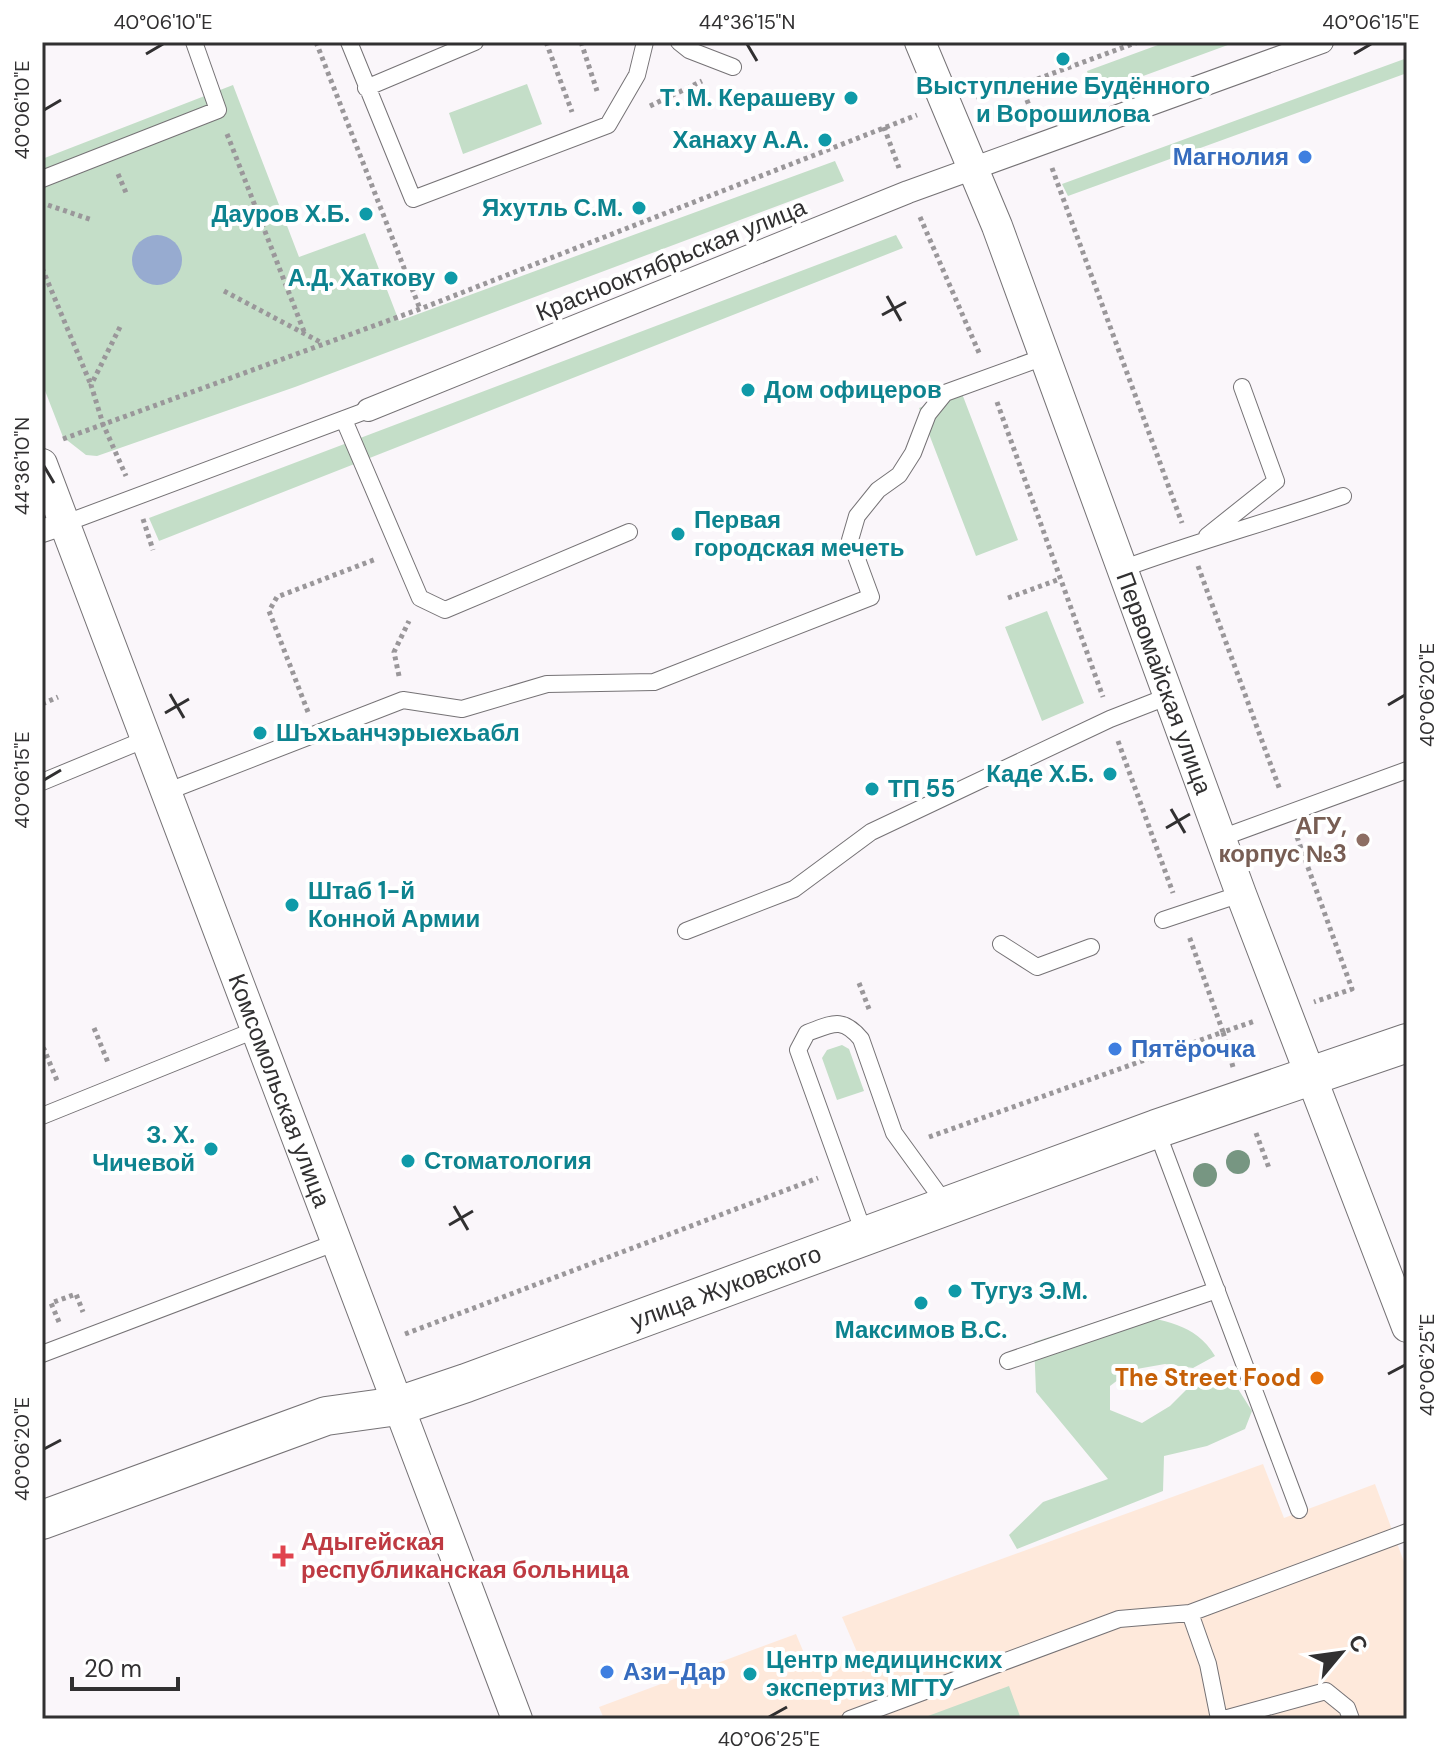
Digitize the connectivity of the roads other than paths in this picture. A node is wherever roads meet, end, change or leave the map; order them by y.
1 (194, 42) edge
2 (349, 42) edge
3 (475, 42) edge
4 (645, 42) edge
5 (679, 42) edge
6 (920, 42) edge
7 (1322, 42) edge
8 (733, 67) road end
9 (366, 88) junction
10 (974, 169) junction
11 (42, 179) edge
12 (1044, 357) junction
13 (1242, 387) dead end
14 (368, 410) joint
15 (344, 420) junction
16 (49, 453) edge
17 (1343, 496) dead end
18 (54, 527) edge
19 (629, 532) dead end
20 (1196, 542) junction
21 (1122, 569) junction
22 (1169, 696) junction
23 (146, 739) junction
24 (1407, 770) edge
25 (42, 782) edge
26 (166, 792) junction
27 (1221, 838) junction
28 (1241, 894) junction
29 (1163, 920) dead end
30 (686, 931) dead end
31 (1001, 944) dead end
32 (1091, 947) dead end
33 (255, 1030) junction
34 (1407, 1043) edge
35 (1311, 1075) junction
36 (42, 1116) edge
37 (1156, 1129) junction
38 (947, 1206) junction
39 (865, 1236) junction
40 (337, 1242) junction
41 (1217, 1290) junction
42 (1407, 1327) edge
43 (42, 1354) edge
44 (1008, 1361) dead end
45 (398, 1406) junction
46 (1299, 1510) dead end
47 (42, 1520) edge
48 (1407, 1532) edge
49 (1190, 1613) junction
50 (517, 1719) edge
51 (850, 1719) edge
52 (1222, 1719) edge
53 (1351, 1719) edge

1 - 11 lane
2 - 9 lane
3 - 9 lane
4 - 9 lane
5 - 8 lane
6 - 10 street, Первомайская улица
7 - 10 street, Краснооктябрьская улица
10 - 12 street, Первомайская улица
10 - 14 street, Краснооктябрьская улица
12 - 21 street, Первомайская улица
12 - 26 lane
13 - 20 lane
14 - 15 lane, Краснооктябрьская улица
15 - 18 lane, Краснооктябрьская улица
15 - 19 lane
16 - 18 street, Комсомольская улица
17 - 20 lane
18 - 23 street, Комсомольская улица
20 - 21 lane
21 - 22 street, Первомайская улица
22 - 27 street, Первомайская улица
22 - 30 lane
23 - 25 lane
23 - 26 street, Комсомольская улица
24 - 27 lane
26 - 33 street, Комсомольская улица
27 - 28 street, Первомайская улица
28 - 29 lane
28 - 35 street, Первомайская улица
31 - 32 lane
33 - 36 lane
33 - 40 street, Комсомольская улица
34 - 35 street, улица Жуковского
35 - 37 street, улица Жуковского
35 - 42 street, Первомайская улица
37 - 38 street, улица Жуковского
37 - 41 lane
38 - 39 street, улица Жуковского
38 - 39 lane
39 - 45 street, улица Жуковского
40 - 43 lane
40 - 45 street, Комсомольская улица
41 - 44 lane
41 - 46 lane
45 - 47 street, улица Жуковского
45 - 50 street, Комсомольская улица
48 - 49 lane
49 - 51 lane
49 - 52 lane
52 - 53 lane

